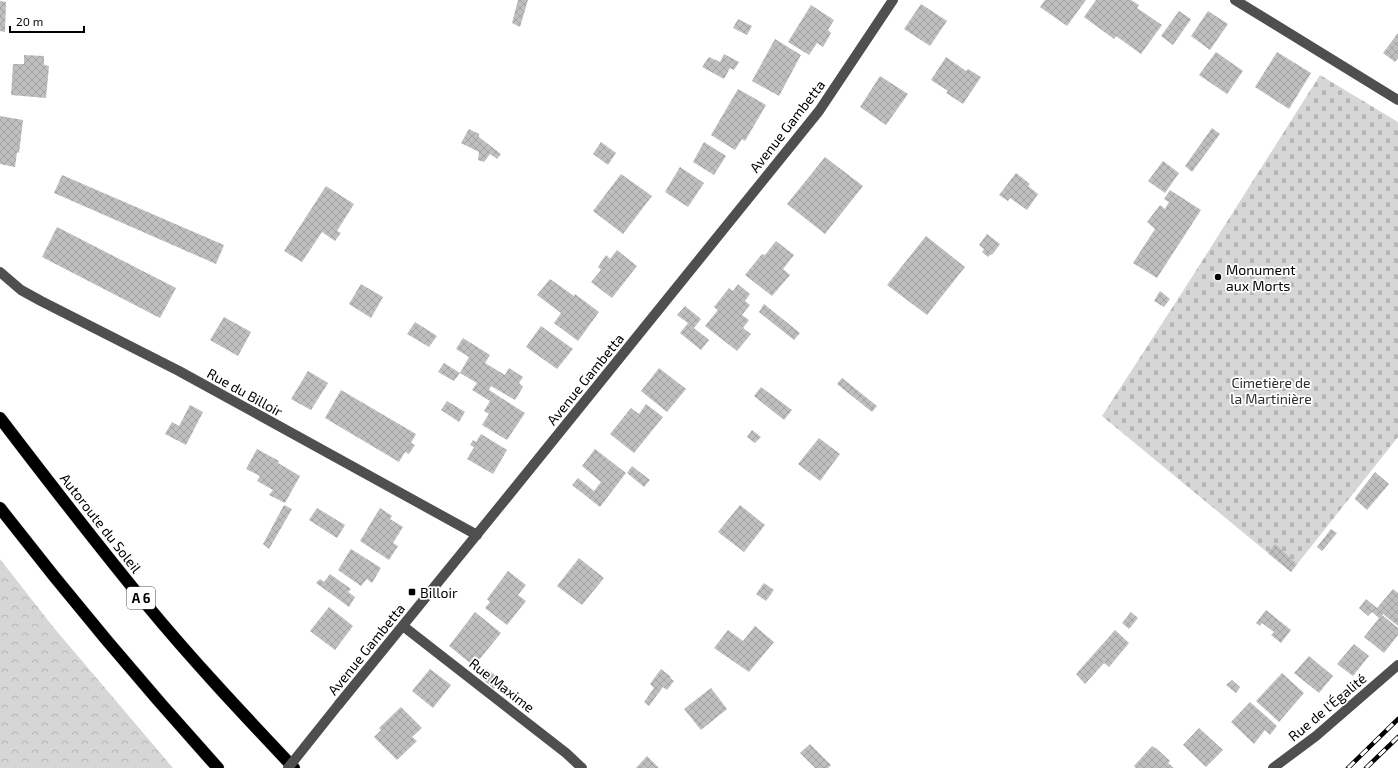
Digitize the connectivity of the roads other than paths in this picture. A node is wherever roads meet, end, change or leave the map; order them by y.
1 (893, 0) edge
2 (1235, 0) edge
3 (1398, 100) edge
4 (0, 272) edge
5 (0, 418) edge
6 (0, 508) edge
7 (477, 535) junction
8 (403, 626) junction
9 (1398, 665) edge
10 (218, 768) edge
11 (288, 768) edge
12 (294, 768) edge
13 (582, 768) edge
14 (1273, 768) edge

1 - 7 street, Avenue Gambetta
2 - 3 street
4 - 7 street, Rue du Billoir
5 - 12 highway, Autoroute du Soleil / A 6
6 - 10 highway
7 - 8 street, Avenue Gambetta
8 - 11 street, Avenue Gambetta, bridge
8 - 13 street, Rue Maxime
9 - 14 street, Rue de l'Égalité

